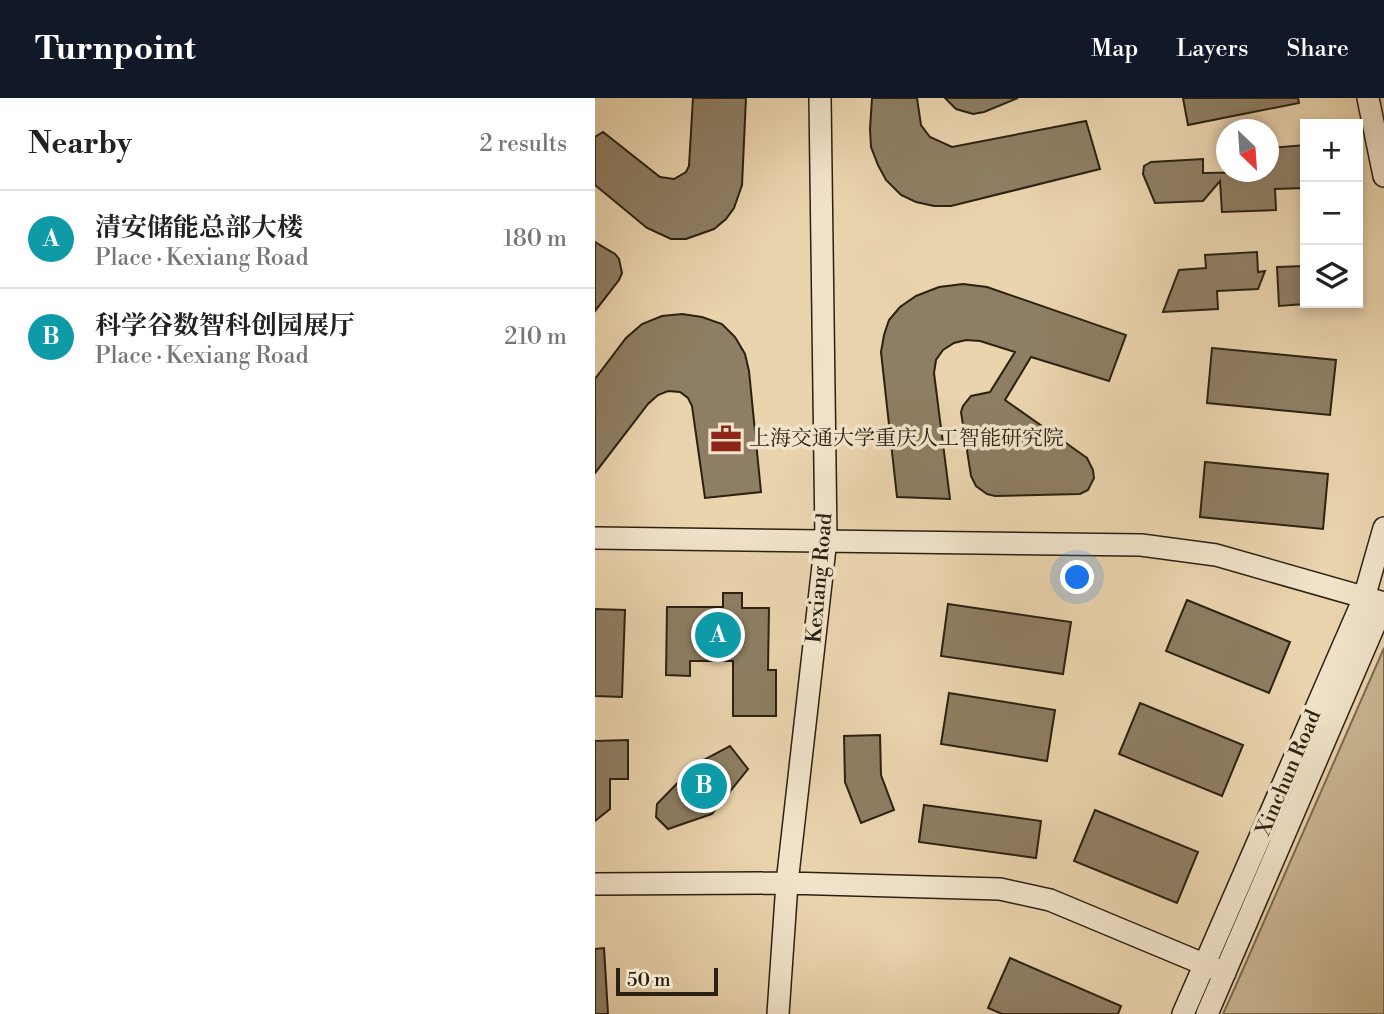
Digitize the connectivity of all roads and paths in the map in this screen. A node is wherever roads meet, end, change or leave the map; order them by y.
1 (820, 98) edge
2 (1368, 98) edge
3 (1384, 176) edge
4 (1384, 528) edge
5 (595, 538) edge
6 (827, 539) junction
7 (1377, 602) edge
8 (787, 883) junction
9 (595, 884) edge
10 (1216, 969) junction
11 (778, 1014) edge
12 (1183, 1014) edge
13 (1207, 1014) edge

1 - 6 street, Kexiang Road
2 - 3 street
4 - 7 street, Xinchun Road
5 - 6 street
6 - 7 street
6 - 8 street, Kexiang Road
7 - 10 street, Xinchun Road
8 - 9 street
8 - 10 street
8 - 11 street, Kexiang Road
10 - 12 street, Xinchun Road
10 - 13 street, Xinchun Road

